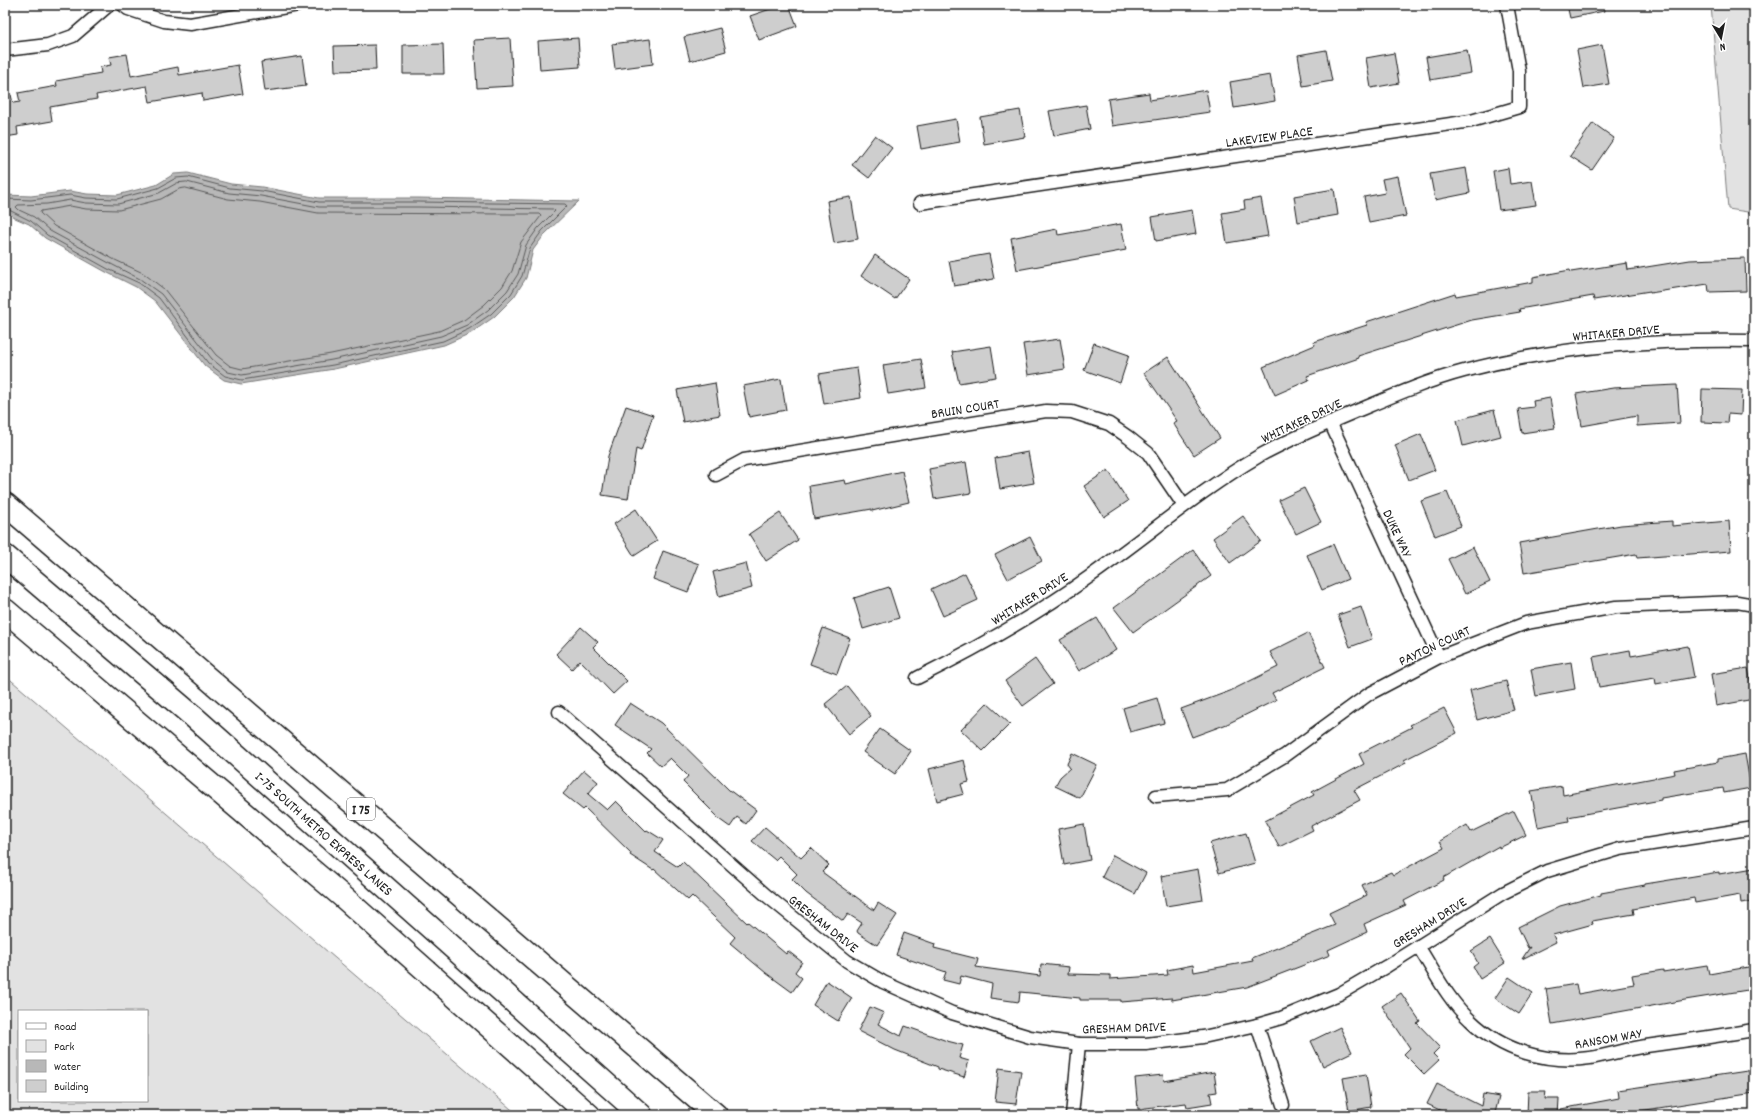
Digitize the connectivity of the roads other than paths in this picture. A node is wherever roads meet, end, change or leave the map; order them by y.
1 (109, 5) edge
2 (123, 5) edge
3 (298, 5) edge
4 (1507, 5) edge
5 (5, 50) edge
6 (920, 203) dead end
7 (1754, 341) edge
8 (1330, 422) junction
9 (716, 474) dead end
10 (5, 504) edge
11 (1184, 506) junction
12 (5, 556) edge
13 (1754, 605) edge
14 (5, 610) edge
15 (1439, 657) junction
16 (917, 678) dead end
17 (559, 712) dead end
18 (1156, 796) dead end
19 (1754, 828) edge
20 (1418, 946) junction
21 (1257, 1025) junction
22 (1754, 1030) edge
23 (1079, 1044) junction
24 (1283, 1106) dead end
25 (589, 1115) edge
26 (641, 1115) edge
27 (716, 1115) edge
28 (1072, 1115) edge

1 - 5 street
2 - 3 street
4 - 6 street, LAKEVIEW PLACE
7 - 8 street, WHITAKER DRIVE
8 - 11 street, WHITAKER DRIVE
8 - 15 street, DUKE WAY
9 - 11 street, BRUIN COURT
10 - 27 highway, I 75
11 - 16 street, WHITAKER DRIVE
12 - 26 highway, I-75 SOUTH METRO EXPRESS LANES
13 - 15 street, PAYTON COURT
14 - 25 highway
15 - 18 street, PAYTON COURT
17 - 23 street, GRESHAM DRIVE
19 - 20 street, GRESHAM DRIVE
20 - 21 street, GRESHAM DRIVE
20 - 22 street, RANSOM WAY
21 - 23 street, GRESHAM DRIVE
21 - 24 street
23 - 28 street

